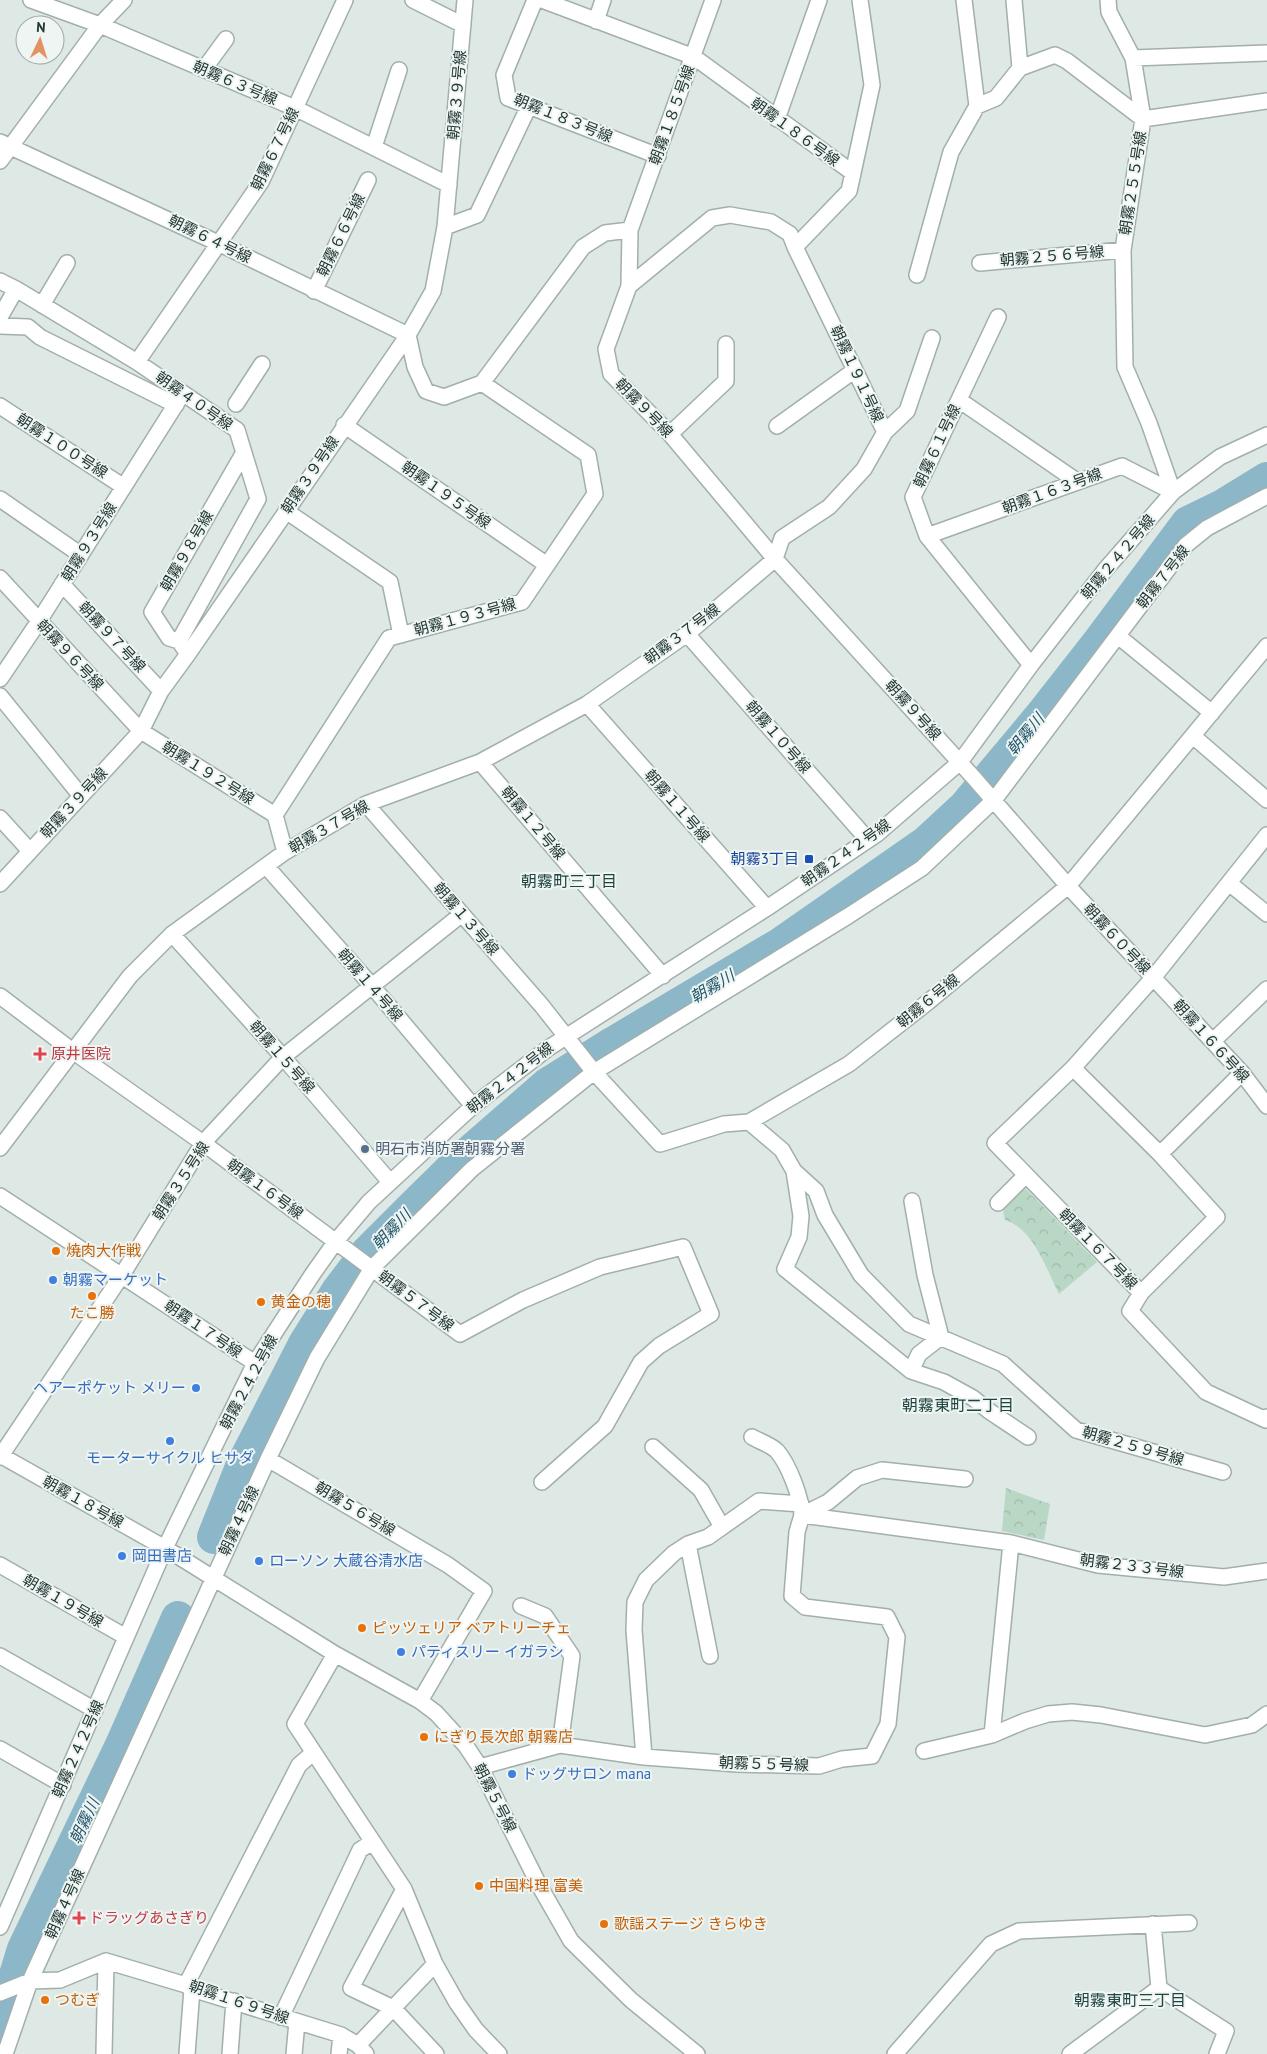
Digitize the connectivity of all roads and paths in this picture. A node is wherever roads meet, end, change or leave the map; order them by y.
1 (31, 0) edge
2 (124, 0) edge
3 (344, 0) edge
4 (413, 0) edge
5 (465, 0) edge
6 (535, 0) edge
7 (542, 0) edge
8 (603, 0) edge
9 (713, 0) edge
10 (819, 0) edge
11 (860, 0) edge
12 (964, 0) edge
13 (1014, 0) edge
14 (1108, 0) edge
15 (596, 21) junction
16 (100, 24) junction
17 (463, 25) junction
18 (226, 40) dead end
19 (1267, 53) edge
20 (694, 57) junction
21 (1133, 58) junction
22 (1020, 68) junction
23 (204, 69) junction
24 (400, 70) dead end
25 (1267, 101) edge
26 (529, 106) junction
27 (977, 106) junction
28 (295, 108) junction
29 (777, 119) junction
30 (1143, 119) junction
31 (5, 143) edge
32 (374, 148) junction
33 (658, 156) junction
34 (0, 161) edge
35 (853, 173) junction
36 (368, 180) dead end
37 (449, 185) junction
38 (444, 227) junction
39 (630, 230) junction
40 (220, 244) junction
41 (795, 247) junction
42 (1123, 250) junction
43 (67, 263) dead end
44 (980, 263) dead end
45 (917, 275) dead end
46 (0, 281) edge
47 (630, 286) junction
48 (16, 289) junction
49 (314, 291) junction
50 (42, 305) junction
51 (0, 317) edge
52 (998, 317) dead end
53 (0, 326) edge
54 (408, 335) junction
55 (932, 338) dead end
56 (726, 344) dead end
57 (137, 362) junction
58 (262, 364) dead end
59 (856, 370) junction
60 (482, 383) junction
61 (179, 399) junction
62 (959, 400) junction
63 (236, 404) dead end
64 (0, 406) edge
65 (344, 425) junction
66 (777, 426) dead end
67 (885, 432) junction
68 (670, 434) junction
69 (1267, 435) edge
70 (243, 454) junction
71 (1078, 482) junction
72 (124, 487) junction
73 (1173, 492) junction
74 (1267, 496) edge
75 (2, 505) edge
76 (286, 511) junction
77 (927, 536) junction
78 (81, 556) junction
79 (775, 559) junction
80 (547, 565) junction
81 (0, 578) edge
82 (62, 584) junction
83 (39, 621) junction
84 (686, 634) junction
85 (401, 635) junction
86 (1118, 636) junction
87 (179, 641) junction
88 (1267, 646) edge
89 (188, 654) junction
90 (1031, 665) junction
91 (0, 679) edge
92 (161, 691) junction
93 (0, 696) edge
94 (587, 704) junction
95 (1212, 713) junction
96 (141, 731) junction
97 (1193, 736) junction
98 (480, 762) junction
99 (960, 762) junction
100 (81, 796) junction
101 (991, 798) junction
102 (1267, 800) edge
103 (366, 804) junction
104 (274, 815) junction
105 (0, 818) edge
106 (1267, 835) edge
107 (868, 840) junction
108 (30, 851) junction
109 (285, 852) junction
110 (266, 866) junction
111 (1229, 883) junction
112 (0, 884) edge
113 (1068, 886) junction
114 (767, 908) junction
115 (462, 914) junction
116 (1267, 914) edge
117 (172, 934) junction
118 (663, 976) junction
119 (1153, 978) junction
120 (372, 986) junction
121 (1267, 989) edge
122 (0, 996) edge
123 (566, 1036) junction
124 (1213, 1040) junction
125 (74, 1052) junction
126 (282, 1057) junction
127 (1073, 1068) junction
128 (592, 1070) junction
129 (1242, 1073) junction
130 (473, 1106) junction
131 (1267, 1106) edge
132 (749, 1122) junction
133 (203, 1143) junction
134 (0, 1148) edge
135 (1160, 1154) junction
136 (794, 1171) junction
137 (1026, 1175) junction
138 (390, 1182) junction
139 (0, 1196) edge
140 (912, 1201) dead end
141 (998, 1203) dead end
142 (336, 1241) junction
143 (352, 1253) joint
144 (370, 1267) junction
145 (122, 1275) junction
146 (1141, 1293) junction
147 (941, 1337) junction
148 (255, 1363) junction
149 (911, 1371) junction
150 (1267, 1417) edge
151 (1028, 1437) dead end
152 (752, 1438) dead end
153 (653, 1446) dead end
154 (0, 1456) edge
155 (268, 1459) junction
156 (1223, 1472) dead end
157 (965, 1479) dead end
158 (542, 1482) dead end
159 (801, 1509) junction
160 (722, 1527) junction
161 (1011, 1543) junction
162 (688, 1544) junction
163 (166, 1548) junction
164 (0, 1565) edge
165 (1267, 1571) edge
166 (214, 1578) junction
167 (521, 1606) dead end
168 (126, 1638) junction
169 (335, 1654) junction
170 (0, 1656) edge
171 (710, 1656) dead end
172 (420, 1701) junction
173 (95, 1710) junction
174 (1267, 1714) edge
175 (992, 1734) junction
176 (560, 1744) junction
177 (0, 1749) edge
178 (924, 1751) dead end
179 (313, 1753) junction
180 (644, 1758) junction
181 (480, 1767) junction
182 (63, 1785) junction
183 (372, 1842) junction
184 (0, 1886) edge
185 (404, 1889) junction
186 (14, 1894) junction
187 (1188, 1923) dead end
188 (1153, 1924) junction
189 (0, 1928) edge
190 (106, 1961) junction
191 (434, 1964) junction
192 (27, 1982) junction
193 (189, 1987) junction
194 (1159, 1988) junction
195 (0, 1993) edge
196 (234, 2001) junction
197 (393, 2008) junction
198 (281, 2017) junction
199 (297, 2022) junction
200 (341, 2035) junction
201 (362, 2050) edge
202 (5, 2054) edge
203 (104, 2054) edge
204 (187, 2054) edge
205 (230, 2054) edge
206 (294, 2054) edge
207 (339, 2054) edge
208 (436, 2054) edge
209 (499, 2054) edge
210 (697, 2054) edge
211 (896, 2054) edge
212 (1070, 2054) edge
213 (1218, 2054) edge

1 - 16 street, 朝霧６３号線
2 - 16 street
3 - 28 street, 朝霧６７号線
4 - 17 street
5 - 17 street, 朝霧３９号線
6 - 26 street, 朝霧１８３号線
7 - 15 street, 朝霧１８６号線
8 - 15 street
9 - 20 street, 朝霧１８５号線
10 - 29 street
11 - 35 street, 朝霧１８６号線
12 - 27 street
13 - 22 street
14 - 21 street
15 - 20 street, 朝霧１８６号線
16 - 23 street, 朝霧６３号線
16 - 31 street
17 - 37 street, 朝霧３９号線
18 - 23 street
19 - 21 street
20 - 29 street, 朝霧１８６号線
20 - 33 street, 朝霧１８５号線
21 - 30 street
22 - 27 street
22 - 30 street, 朝霧２５５号線
23 - 28 street, 朝霧６３号線
24 - 32 street
25 - 30 street
26 - 33 street, 朝霧１８３号線
26 - 38 street
27 - 45 street
28 - 32 street, 朝霧６３号線
28 - 40 street, 朝霧６７号線
29 - 35 street, 朝霧１８６号線
30 - 42 street, 朝霧２５５号線
31 - 34 street
31 - 40 street, 朝霧６４号線
32 - 37 street, 朝霧６３号線
33 - 39 street, 朝霧１８５号線
35 - 41 street
36 - 49 street, 朝霧６６号線
37 - 38 street, 朝霧３９号線
38 - 54 street, 朝霧３９号線
39 - 47 street, 朝霧９号線
39 - 60 street
40 - 49 street, 朝霧６４号線
40 - 57 street, 朝霧６７号線
41 - 47 street, 朝霧１９１号線
41 - 59 street, 朝霧１９１号線
42 - 44 street, 朝霧２５６号線
42 - 73 street, 朝霧２５５号線
43 - 50 street
46 - 48 street, 朝霧４０号線
47 - 68 street, 朝霧９号線
48 - 50 street, 朝霧４０号線
48 - 51 street
49 - 54 street, 朝霧６４号線
50 - 57 street, 朝霧４０号線
52 - 62 street, 朝霧６１号線
53 - 61 street
54 - 60 street
54 - 65 street, 朝霧３９号線
55 - 67 street
56 - 68 street
57 - 61 street, 朝霧４０号線
58 - 63 street
59 - 66 street
59 - 67 street, 朝霧１９１号線
60 - 80 street, 朝霧１９３号線
61 - 70 street, 朝霧４０号線
61 - 72 street, 朝霧９３号線
62 - 71 street
62 - 77 street, 朝霧６１号線
64 - 72 street, 朝霧１００号線
65 - 76 street, 朝霧３９号線
65 - 80 street, 朝霧１９５号線
67 - 79 street, 朝霧１９１号線
68 - 79 street, 朝霧９号線
69 - 73 street, 朝霧２４２号線
70 - 87 street, 朝霧４０号線
70 - 87 street, 朝霧９８号線
71 - 73 street, 朝霧１６３号線
71 - 77 street, 朝霧１６３号線
72 - 78 street, 朝霧９３号線
73 - 90 street, 朝霧２４２号線
74 - 86 street, 朝霧７号線
75 - 78 street
76 - 85 street
76 - 89 street, 朝霧３９号線
77 - 90 street, 朝霧６１号線
78 - 82 street, 朝霧９３号線
79 - 84 street, 朝霧３７号線
79 - 99 street, 朝霧９号線
80 - 85 street, 朝霧１９３号線
81 - 83 street, 朝霧９６号線
82 - 83 street, 朝霧９３号線
82 - 92 street, 朝霧９７号線
83 - 91 street, 朝霧９３号線
83 - 96 street, 朝霧９６号線
84 - 94 street, 朝霧３７号線
84 - 107 street, 朝霧１０号線
85 - 104 street, 朝霧１９３号線
86 - 95 street
86 - 101 street, 朝霧７号線
87 - 89 street
88 - 95 street, 朝霧６号線
89 - 92 street, 朝霧３９号線
90 - 99 street, 朝霧２４２号線
92 - 96 street, 朝霧３９号線
93 - 100 street
94 - 98 street, 朝霧３７号線
94 - 114 street, 朝霧１１号線
95 - 97 street, 朝霧６号線
96 - 100 street, 朝霧３９号線
96 - 104 street, 朝霧１９２号線
97 - 102 street
97 - 113 street, 朝霧６号線
98 - 103 street, 朝霧３７号線
98 - 118 street, 朝霧１２号線
99 - 101 street, 朝霧６０号線
99 - 107 street, 朝霧２４２号線
100 - 108 street, 朝霧３９号線
101 - 113 street, 朝霧６０号線
101 - 128 street, 朝霧４号線
103 - 109 street, 朝霧３７号線
103 - 115 street, 朝霧１３号線
104 - 109 street
105 - 108 street
106 - 111 street, 朝霧６０号線
107 - 114 street, 朝霧２４２号線
108 - 112 street, 朝霧３９号線
109 - 110 street, 朝霧３７号線
110 - 117 street, 朝霧３７号線
110 - 120 street, 朝霧１４号線
111 - 116 street
111 - 119 street, 朝霧６０号線
113 - 119 street, 朝霧６０号線
113 - 132 street, 朝霧６号線
114 - 118 street, 朝霧２４２号線
115 - 120 street, 朝霧３５号線
115 - 123 street, 朝霧１３号線
117 - 125 street, 朝霧３７号線
117 - 126 street, 朝霧１５号線
118 - 123 street, 朝霧２４２号線
119 - 124 street, 朝霧１６６号線
119 - 127 street, 朝霧１６７号線
120 - 126 street, 朝霧３５号線
120 - 130 street, 朝霧１４号線
121 - 124 street
122 - 125 street, 朝霧１６号線
123 - 128 street, 朝霧１３号線
123 - 130 street, 朝霧２４２号線
124 - 129 street, 朝霧１６６号線
125 - 133 street, 朝霧１６号線
125 - 134 street, 朝霧３７号線
126 - 133 street, 朝霧３５号線
126 - 138 street, 朝霧１５号線
127 - 135 street, 朝霧１６７号線
127 - 137 street, 朝霧１６７号線
128 - 132 street, 朝霧６号線
128 - 144 street, 朝霧４号線
129 - 131 street, 朝霧１６６号線
129 - 135 street
130 - 138 street, 朝霧２４２号線
132 - 136 street
133 - 142 street, 朝霧１６号線
133 - 145 street, 朝霧３５号線
135 - 146 street, 朝霧１６７号線
136 - 147 street, 朝霧２５９号線
136 - 149 street
137 - 141 street
137 - 146 street, 朝霧１６７号線
138 - 142 street, 朝霧２４２号線
139 - 145 street, 朝霧１７号線
140 - 147 street
142 - 143 street, 朝霧１６号線
142 - 148 street, 朝霧２４２号線
143 - 144 street, 朝霧５７号線
144 - 155 street, 朝霧４号線
144 - 158 street, 朝霧５７号線
145 - 148 street, 朝霧１７号線
145 - 154 street, 朝霧３５号線
146 - 150 street
147 - 149 street
147 - 156 street, 朝霧２５９号線
148 - 163 street, 朝霧２４２号線
149 - 151 street
152 - 159 street
153 - 160 street
154 - 163 street, 朝霧１８号線
155 - 166 street, 朝霧４号線
155 - 172 street, 朝霧５６号線
157 - 159 street
159 - 160 street
159 - 161 street
159 - 180 street, 朝霧５５号線
160 - 162 street
161 - 165 street, 朝霧２３３号線
161 - 175 street
162 - 171 street
162 - 180 street
163 - 166 street, 朝霧５号線
163 - 168 street, 朝霧２４２号線
164 - 168 street, 朝霧１９号線
166 - 169 street, 朝霧５号線
166 - 192 street, 朝霧４号線
167 - 176 street
168 - 173 street, 朝霧２４２号線
169 - 172 street, 朝霧５号線
169 - 179 street
170 - 173 street
172 - 181 street, 朝霧５号線
173 - 182 street, 朝霧２４２号線
174 - 175 street
175 - 178 street
176 - 180 street, 朝霧５５号線
176 - 181 street, 朝霧５５号線
177 - 182 street
179 - 183 street
179 - 193 street
181 - 210 street, 朝霧５号線
182 - 186 street, 朝霧２４２号線
183 - 185 street
183 - 198 street
184 - 186 street
185 - 191 street
185 - 197 street
186 - 189 street, 朝霧２４２号線
187 - 188 street
188 - 194 street
188 - 211 street
190 - 192 street
190 - 193 street, 朝霧１６９号線
190 - 203 street
191 - 197 street
191 - 209 street
192 - 195 street
192 - 202 street, 朝霧４号線
193 - 196 street, 朝霧１６９号線
193 - 204 street
194 - 212 street
194 - 213 street
196 - 198 street, 朝霧１６９号線
196 - 205 street
197 - 201 street
197 - 208 street
198 - 199 street, 朝霧１６９号線
199 - 200 street, 朝霧１６９号線
199 - 206 street
200 - 201 street, 朝霧１６９号線
200 - 207 street

